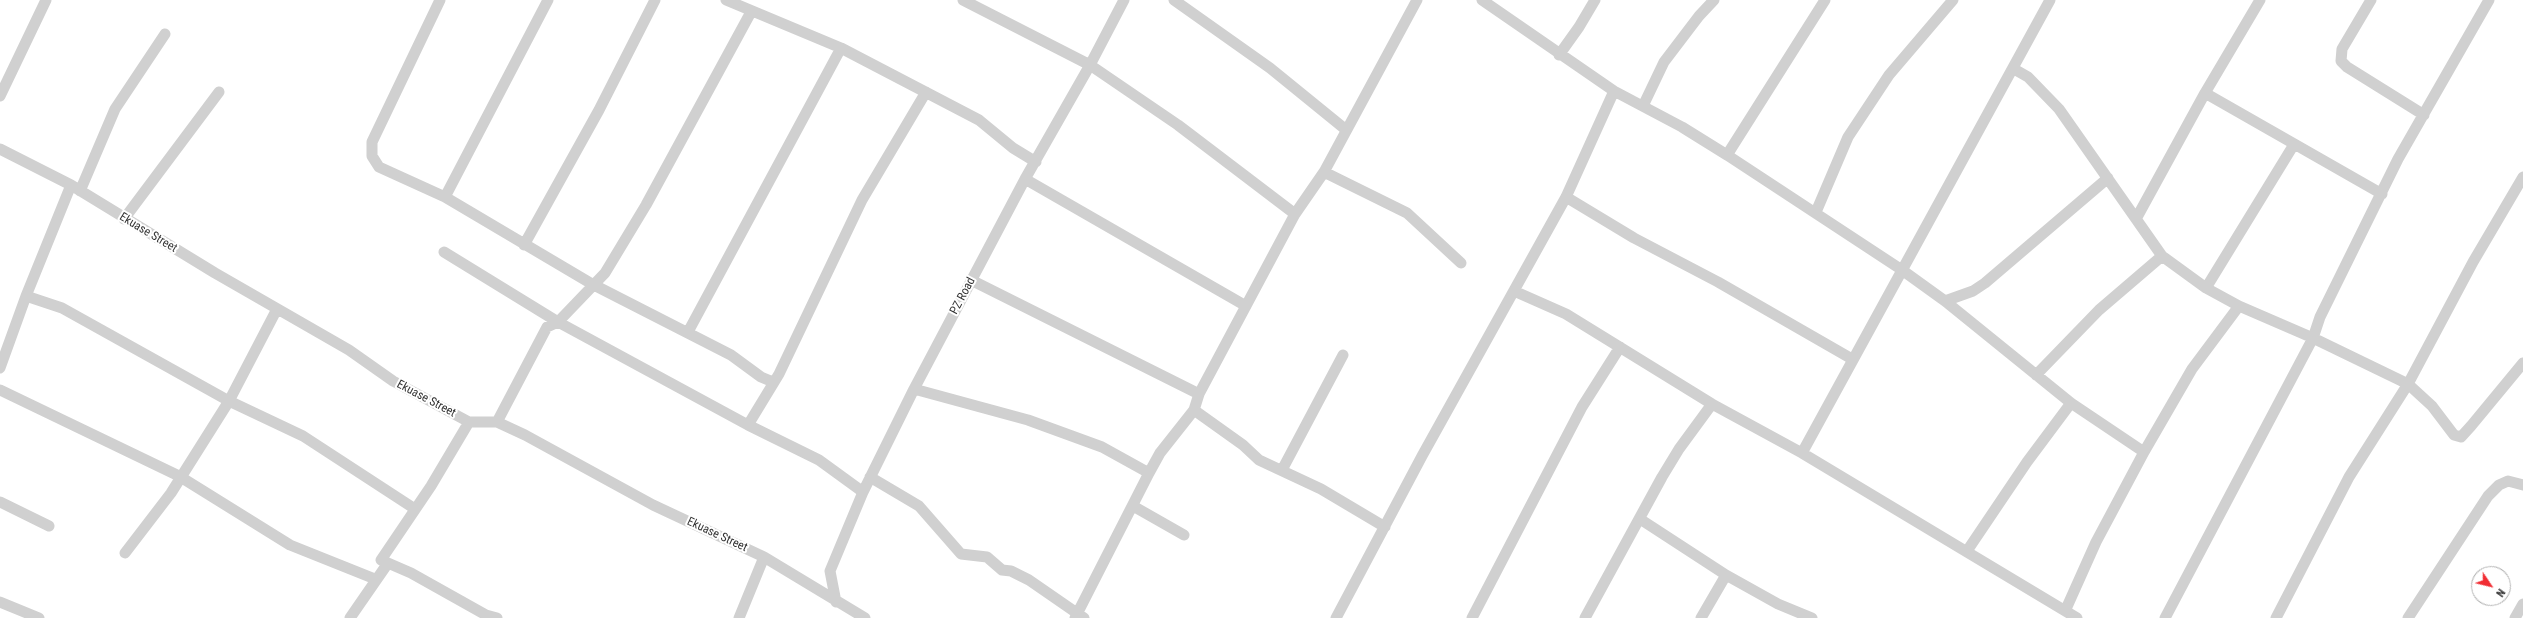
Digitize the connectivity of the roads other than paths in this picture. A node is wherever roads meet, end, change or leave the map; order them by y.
1 (46, 0) edge
2 (440, 0) edge
3 (548, 0) edge
4 (655, 0) edge
5 (726, 0) edge
6 (963, 0) edge
7 (1124, 0) edge
8 (1174, 0) edge
9 (1417, 0) edge
10 (1482, 0) edge
11 (1595, 0) edge
12 (1714, 0) edge
13 (1826, 0) edge
14 (1953, 0) edge
15 (2050, 0) edge
16 (2260, 0) edge
17 (2371, 0) edge
18 (2489, 0) edge
19 (751, 12) junction
20 (165, 34) dead end
21 (841, 48) junction
22 (1559, 55) junction
23 (1090, 65) junction
24 (2014, 69) junction
25 (1614, 91) junction
26 (219, 92) dead end
27 (926, 92) junction
28 (2205, 93) junction
29 (0, 96) edge
30 (1643, 106) junction
31 (2424, 115) junction
32 (1345, 129) junction
33 (2293, 146) junction
34 (0, 149) edge
35 (1727, 155) junction
36 (1036, 162) junction
37 (1324, 172) junction
38 (2523, 177) edge
39 (2108, 178) junction
40 (1025, 179) junction
41 (76, 188) junction
42 (2382, 194) junction
43 (445, 197) junction
44 (1566, 197) junction
45 (1816, 212) junction
46 (1295, 214) junction
47 (124, 219) junction
48 (2136, 219) junction
49 (524, 245) junction
50 (444, 252) dead end
51 (2162, 256) junction
52 (1461, 263) dead end
53 (1902, 270) junction
54 (971, 280) junction
55 (592, 284) junction
56 (2206, 288) junction
57 (1514, 291) junction
58 (26, 296) junction
59 (1945, 301) junction
60 (1246, 306) junction
61 (2239, 306) junction
62 (277, 309) junction
63 (558, 322) junction
64 (688, 332) junction
65 (2313, 338) junction
66 (1620, 347) junction
67 (1342, 355) dead end
68 (1852, 359) junction
69 (2523, 363) edge
70 (0, 368) edge
71 (2036, 375) junction
72 (774, 382) junction
73 (2408, 384) junction
74 (914, 389) junction
75 (0, 390) edge
76 (1200, 394) junction
77 (229, 401) junction
78 (2070, 403) junction
79 (1712, 404) junction
80 (1194, 410) junction
81 (469, 422) junction
82 (497, 422) junction
83 (748, 425) junction
84 (2144, 452) junction
85 (1802, 453) junction
86 (1282, 470) junction
87 (1149, 473) junction
88 (180, 476) junction
89 (870, 477) junction
90 (2523, 485) edge
91 (863, 492) junction
92 (0, 502) edge
93 (1132, 506) junction
94 (414, 509) junction
95 (1640, 519) junction
96 (49, 526) dead end
97 (1385, 527) junction
98 (1184, 534) dead end
99 (1967, 551) junction
100 (125, 553) dead end
101 (764, 557) junction
102 (388, 563) junction
103 (1726, 575) junction
104 (375, 579) junction
105 (0, 602) edge
106 (836, 602) junction
107 (2523, 604) edge
108 (2066, 609) junction
109 (1079, 616) edge
110 (39, 618) edge
111 (350, 618) edge
112 (494, 618) edge
113 (739, 618) edge
114 (865, 618) edge
115 (1336, 618) edge
116 (1472, 618) edge
117 (1585, 618) edge
118 (1701, 618) edge
119 (1812, 618) edge
120 (2077, 618) edge
121 (2165, 618) edge
122 (2276, 618) edge
123 (2408, 618) edge
124 (2515, 618) edge

1 - 29 street
2 - 43 street
3 - 43 street
4 - 49 street
5 - 19 street
6 - 23 street
7 - 23 street, PZ Road
8 - 32 street
9 - 32 street
10 - 22 street
11 - 22 street
12 - 30 street
13 - 35 street
14 - 45 street
15 - 24 street
16 - 28 street
17 - 31 street
18 - 31 street
19 - 21 street
19 - 55 street
20 - 41 street
21 - 27 street
21 - 64 street
22 - 25 street
23 - 36 street, PZ Road
23 - 46 street
24 - 39 street
24 - 53 street
25 - 30 street
25 - 44 street
26 - 47 street
27 - 36 street
27 - 72 street
28 - 33 street
28 - 48 street
30 - 35 street
31 - 42 street
32 - 37 street
33 - 42 street
33 - 56 street
34 - 41 street, Ekuase Street
35 - 45 street
36 - 40 street, PZ Road
37 - 46 street
37 - 52 street
38 - 73 street
39 - 48 street
39 - 59 street
40 - 54 street, PZ Road
40 - 60 street
41 - 47 street, Ekuase Street
41 - 58 street
42 - 65 street
43 - 49 street
44 - 57 street
44 - 68 street
45 - 53 street
46 - 60 street
47 - 62 street, Ekuase Street
48 - 51 street
49 - 55 street
50 - 63 street
51 - 56 street
51 - 71 street
53 - 59 street
53 - 68 street
54 - 74 street, PZ Road
54 - 76 street
55 - 63 street
55 - 64 street
56 - 61 street
57 - 66 street
57 - 97 street
58 - 70 street
58 - 77 street
59 - 71 street
60 - 76 street
61 - 65 street
61 - 84 street
62 - 77 street
62 - 81 street, Ekuase Street
63 - 82 street
63 - 83 street
64 - 72 street
65 - 73 street
65 - 121 street
66 - 79 street
66 - 116 street
67 - 86 street
68 - 85 street
69 - 73 street
71 - 78 street
72 - 83 street
73 - 122 street
74 - 87 street
74 - 89 street, PZ Road
75 - 88 street
76 - 80 street
77 - 88 street
77 - 94 street
78 - 84 street
78 - 99 street
79 - 85 street
79 - 95 street
80 - 86 street
80 - 87 street
81 - 82 street, Ekuase Street
81 - 94 street
82 - 101 street, Ekuase Street
83 - 91 street
84 - 108 street
85 - 99 street
86 - 97 street
87 - 93 street
88 - 100 street
88 - 104 street
89 - 91 street, PZ Road
89 - 109 street
90 - 123 street
91 - 106 street, PZ Road
92 - 96 street
93 - 98 street
93 - 109 street
94 - 102 street
95 - 103 street
95 - 117 street
97 - 115 street
99 - 108 street
101 - 106 street, Ekuase Street
101 - 113 street
102 - 104 street
102 - 112 street
103 - 118 street
103 - 119 street
104 - 111 street
105 - 110 street
106 - 114 street, Ekuase Street
107 - 124 street
108 - 120 street

